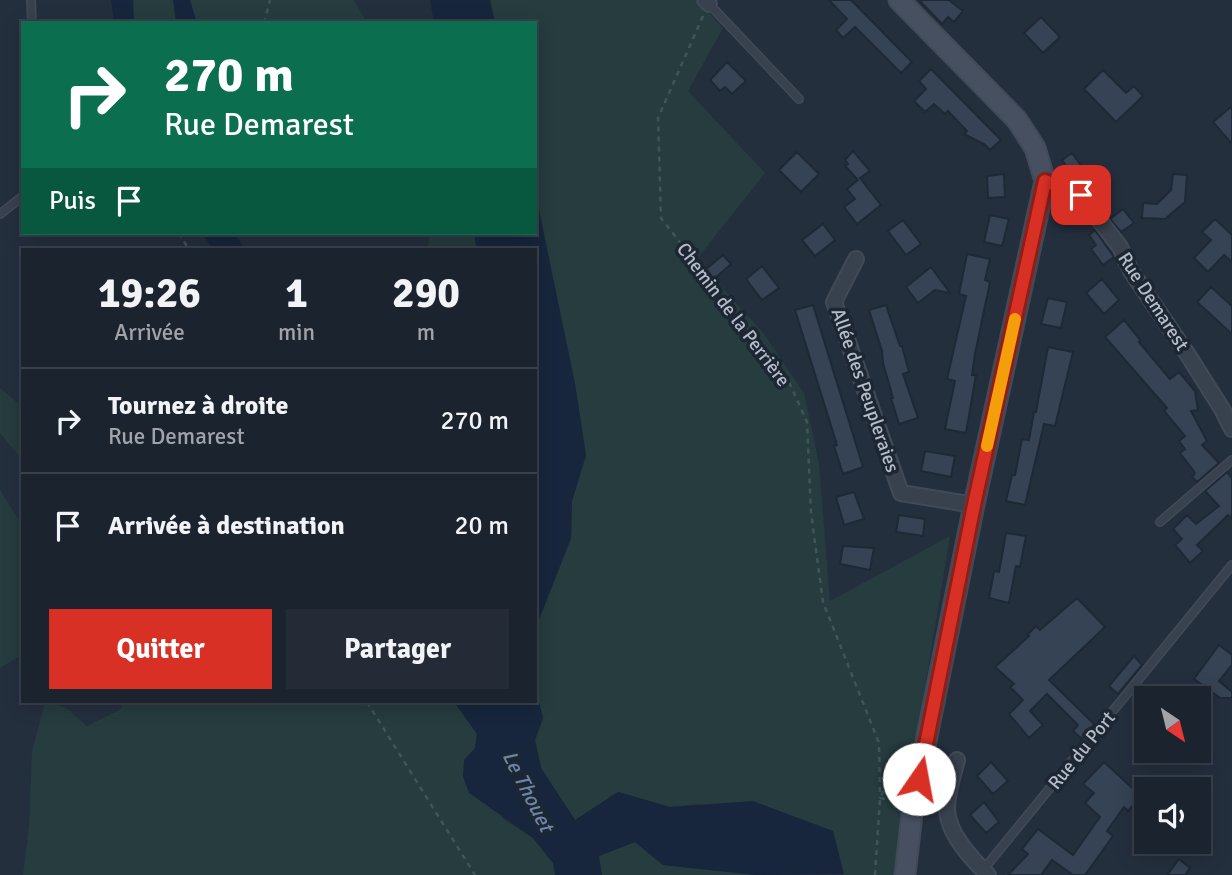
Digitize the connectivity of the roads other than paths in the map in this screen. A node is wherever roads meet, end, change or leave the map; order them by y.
1 (31, 0) edge
2 (899, 0) edge
3 (707, 2) edge
4 (32, 21) edge
5 (799, 99) dead end
6 (1045, 181) junction
7 (21, 198) edge
8 (0, 214) edge
9 (856, 259) dead end
10 (1227, 406) edge
11 (1232, 429) edge
12 (1232, 460) edge
13 (974, 505) junction
14 (1160, 522) dead end
15 (1232, 565) edge
16 (957, 760) dead end
17 (986, 873) edge
18 (905, 875) edge

1 - 4 lane
2 - 6 street
3 - 5 lane
6 - 10 street, Rue Demarest
6 - 13 street
7 - 8 lane
9 - 13 street, Allée des Peupleraies
10 - 11 street, Rue Demarest
12 - 14 lane
13 - 18 street
15 - 17 lane, Rue du Port
16 - 17 street

